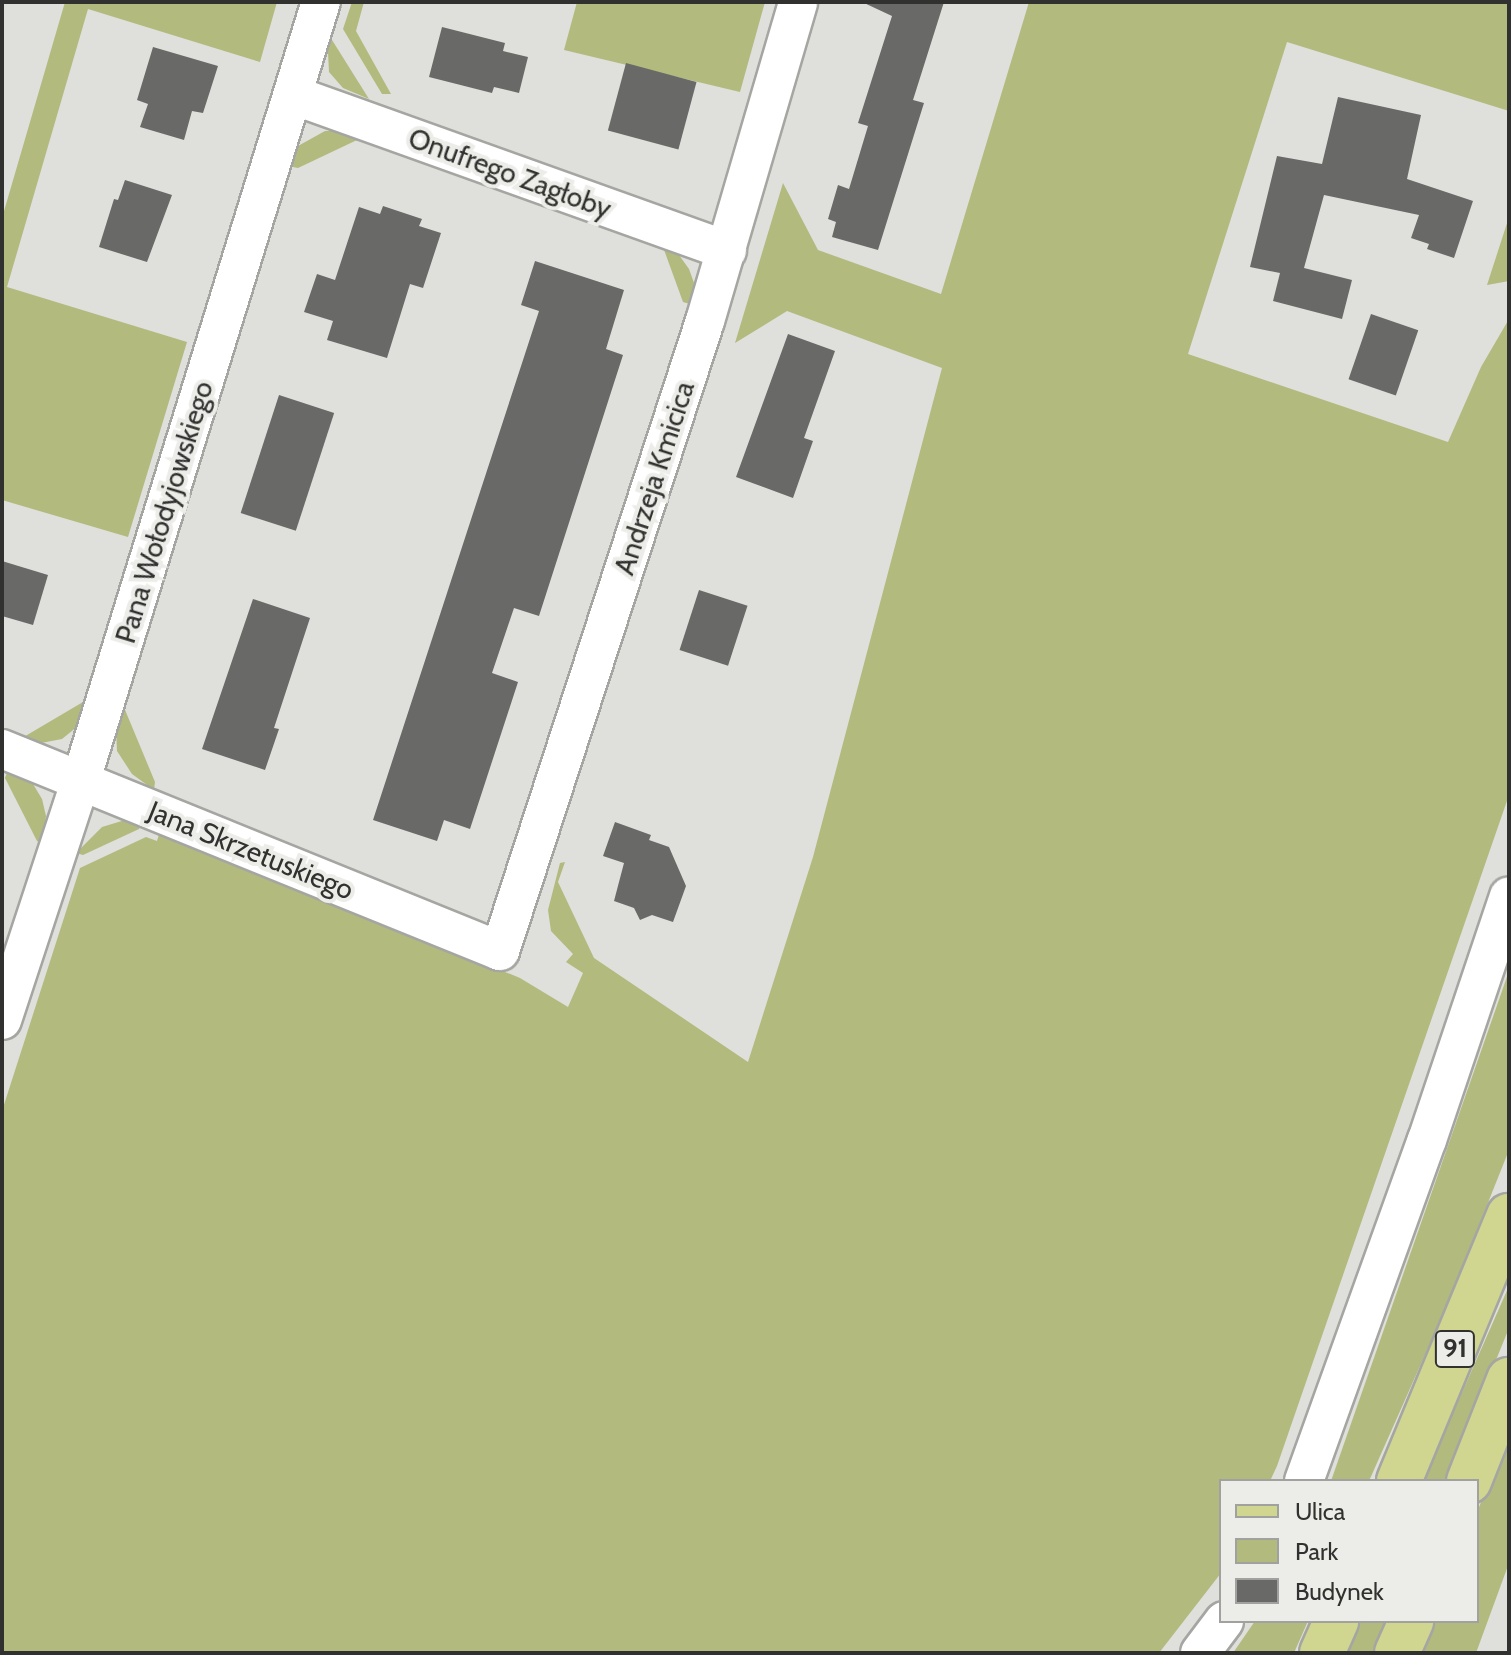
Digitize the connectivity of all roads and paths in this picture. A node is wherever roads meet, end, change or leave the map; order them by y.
1 (321, 2) edge
2 (798, 2) edge
3 (293, 95) junction
4 (727, 250) junction
5 (2, 749) edge
6 (81, 780) junction
7 (1509, 896) edge
8 (500, 951) joint
9 (2, 1020) edge
10 (1509, 1216) edge
11 (1509, 1380) edge
12 (1305, 1479) edge
13 (1400, 1479) edge
14 (1470, 1479) edge
15 (1222, 1623) edge
16 (1335, 1623) edge
17 (1410, 1623) edge
18 (1200, 1653) edge
19 (1322, 1653) edge
20 (1397, 1653) edge

1 - 3 street, Pana Wołodyjowskiego
2 - 4 street, Andrzeja Kmicica
3 - 4 street, Onufrego Zagłoby
3 - 6 street, Pana Wołodyjowskiego
4 - 8 street, Andrzeja Kmicica
5 - 6 street, Jana Skrzetuskiego
6 - 8 street, Jana Skrzetuskiego
6 - 9 street, Pana Wołodyjowskiego
7 - 12 street
10 - 13 main road, 91
11 - 14 main road, 91
15 - 18 street
16 - 19 main road
17 - 20 main road

